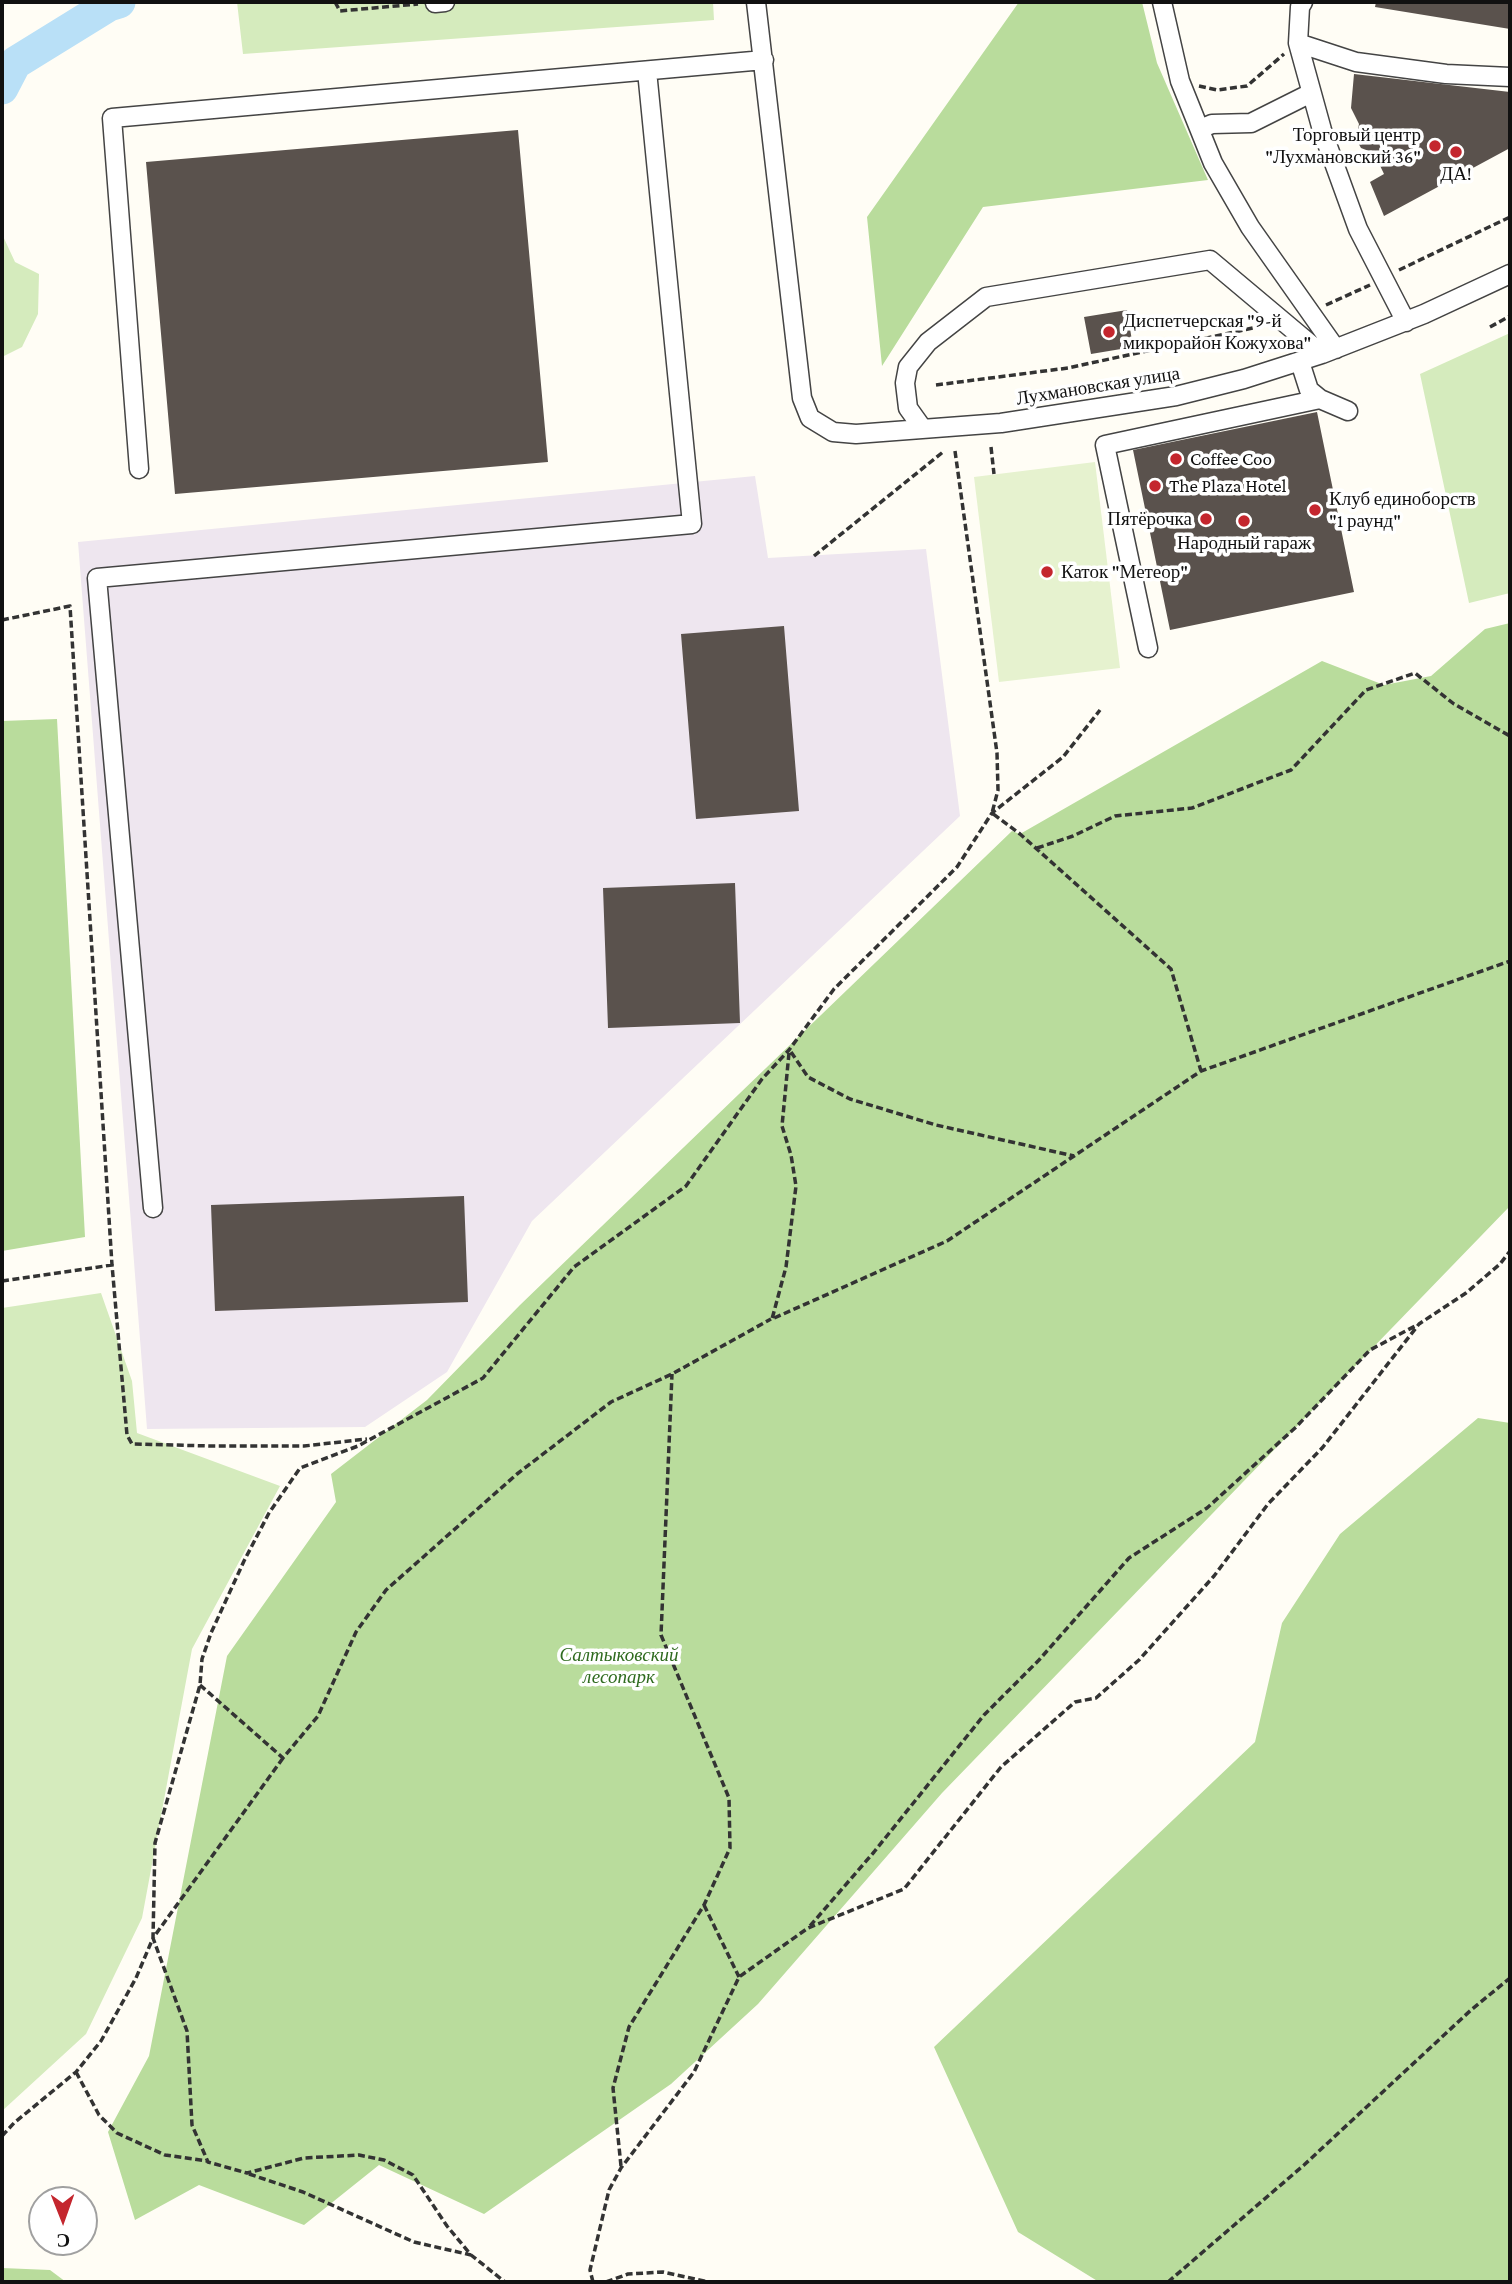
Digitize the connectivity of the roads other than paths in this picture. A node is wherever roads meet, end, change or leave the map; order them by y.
1 (445, 2) edge
2 (756, 2) edge
3 (1161, 2) edge
4 (1303, 2) edge
5 (435, 3) edge
6 (1298, 43) junction
7 (764, 60) junction
8 (647, 71) junction
9 (1510, 77) edge
10 (1311, 93) junction
11 (1200, 129) junction
12 (1510, 274) edge
13 (1406, 322) junction
14 (1329, 352) junction
15 (1300, 362) junction
16 (1320, 399) junction
17 (1348, 411) dead end
18 (923, 429) junction
19 (139, 469) dead end
20 (1148, 648) dead end
21 (153, 1208) dead end

1 - 5 street
2 - 7 street, Лухмановская улица
3 - 11 street
4 - 6 street
6 - 9 street
6 - 10 street
7 - 8 street
7 - 18 street, Лухмановская улица
8 - 19 street
8 - 21 street
10 - 11 street
10 - 13 street
11 - 14 street
12 - 13 street, Лухмановская улица
13 - 14 street, Лухмановская улица
14 - 15 street, Лухмановская улица
14 - 18 street
15 - 16 street
15 - 18 street, Лухмановская улица
16 - 17 street
16 - 20 street

